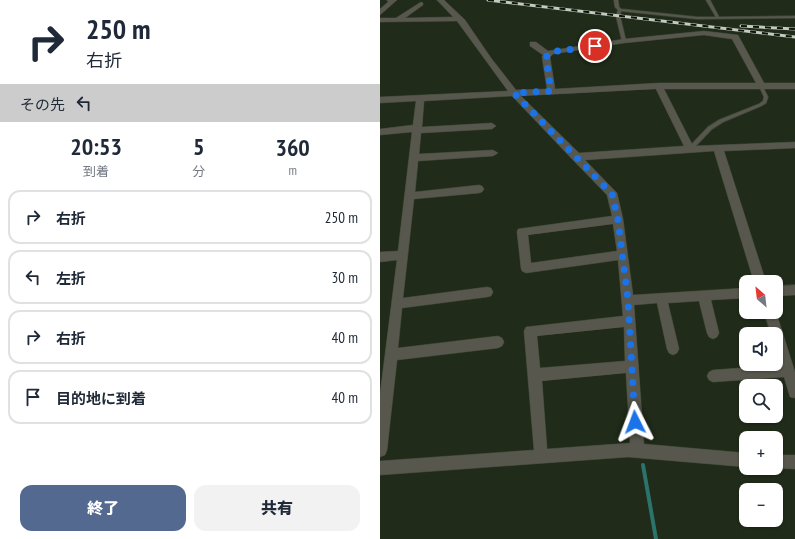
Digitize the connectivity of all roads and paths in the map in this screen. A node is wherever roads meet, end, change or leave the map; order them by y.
1 (390, 0) edge
2 (440, 0) edge
3 (616, 0) edge
4 (708, 0) edge
5 (421, 4) dead end
6 (620, 10) junction
7 (380, 13) edge
8 (795, 17) edge
9 (718, 18) junction
10 (459, 19) junction
11 (380, 20) edge
12 (397, 20) junction
13 (624, 41) junction
14 (533, 44) dead end
15 (548, 55) junction
16 (659, 86) junction
17 (761, 86) junction
18 (795, 86) edge
19 (551, 91) junction
20 (514, 93) junction
21 (420, 98) junction
22 (380, 100) edge
23 (492, 126) dead end
24 (417, 129) junction
25 (380, 132) edge
26 (795, 145) edge
27 (718, 148) junction
28 (690, 149) junction
29 (493, 153) dead end
30 (575, 157) junction
31 (414, 158) junction
32 (479, 189) dead end
33 (410, 196) junction
34 (618, 220) junction
35 (403, 254) junction
36 (623, 255) junction
37 (380, 257) edge
38 (758, 275) edge
39 (795, 290) edge
40 (783, 291) edge
41 (487, 292) dead end
42 (739, 294) edge
43 (704, 296) junction
44 (661, 298) junction
45 (628, 300) junction
46 (397, 304) junction
47 (772, 319) edge
48 (629, 321) junction
49 (713, 333) dead end
50 (498, 342) dead end
51 (673, 349) dead end
52 (391, 355) junction
53 (632, 366) junction
54 (788, 371) junction
55 (535, 375) junction
56 (713, 376) dead end
57 (795, 392) edge
58 (380, 450) edge
59 (637, 450) junction
60 (541, 455) junction
61 (739, 459) edge
62 (783, 462) edge
63 (795, 462) edge
64 (380, 468) edge

1 - 7 street
2 - 10 street
3 - 6 lane
4 - 9 lane
5 - 12 street
6 - 9 lane
6 - 13 lane
8 - 9 lane
10 - 12 street
10 - 20 street
11 - 12 street
13 - 15 street
13 - 17 street
14 - 15 street
15 - 19 street
16 - 17 street
16 - 19 street
16 - 28 street
17 - 18 street
17 - 28 lane
19 - 20 street
20 - 21 street
20 - 30 street
21 - 22 street
21 - 24 street
23 - 24 street
24 - 25 street
24 - 31 street
26 - 27 street
27 - 28 street
27 - 38 street
28 - 30 street
29 - 31 street
30 - 34 street
31 - 33 street
32 - 33 street
33 - 35 street
34 - 36 street
34 - 36 street
35 - 37 street
35 - 46 street
36 - 45 street
39 - 40 street
41 - 46 street
42 - 43 street
43 - 44 street
43 - 49 street
44 - 45 street
44 - 51 street
45 - 48 street
46 - 52 street
47 - 54 street
48 - 53 street
48 - 55 street
50 - 52 street
52 - 58 street
53 - 55 street
53 - 59 street
54 - 56 street
54 - 57 street
55 - 60 street
59 - 60 street
59 - 61 street
60 - 64 street
62 - 63 street

